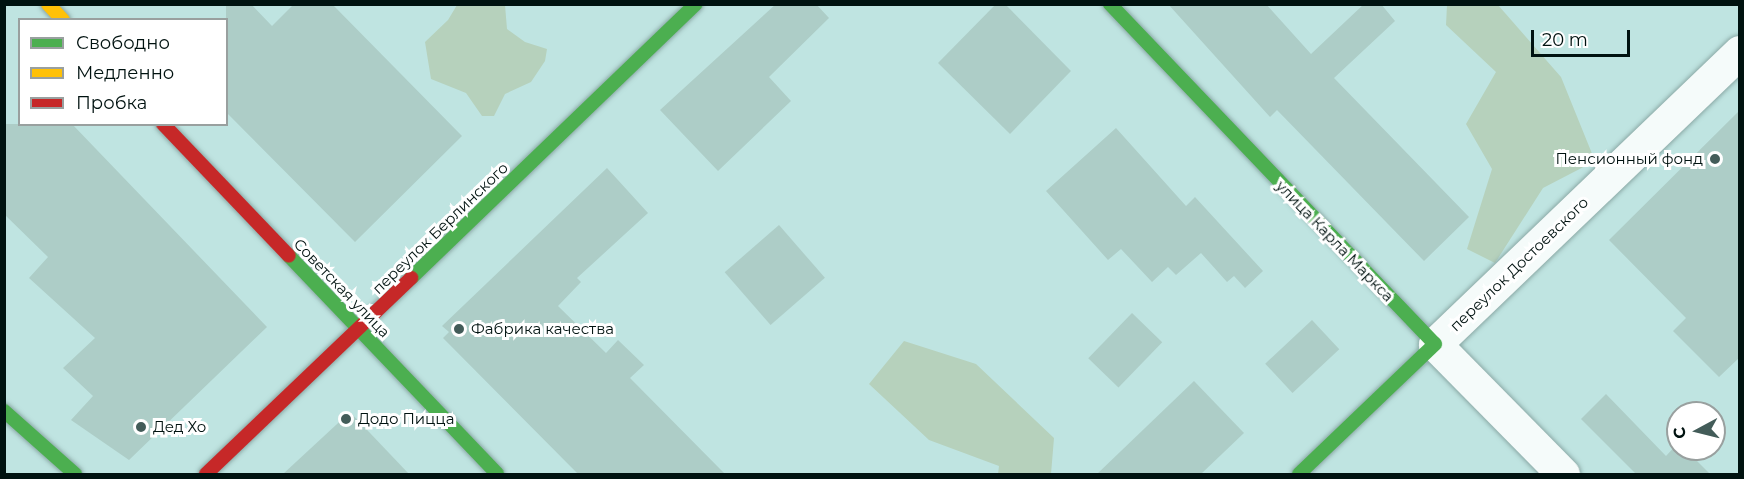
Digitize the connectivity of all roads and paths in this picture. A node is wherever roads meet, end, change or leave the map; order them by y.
1 (48, 4) edge
2 (696, 4) edge
3 (1110, 4) edge
4 (61, 18) edge
5 (1740, 52) edge
6 (165, 126) edge
7 (358, 330) junction
8 (1435, 344) junction
9 (4, 411) edge
10 (75, 474) edge
11 (206, 474) edge
12 (497, 474) edge
13 (1299, 474) edge
14 (1563, 474) edge

1 - 4 street
2 - 7 street, переулок Берлинского
3 - 8 street, улица Карла Маркса
5 - 8 street, переулок Достоевского
6 - 7 street, Советская улица
7 - 11 street, переулок Берлинского
7 - 12 street, Советская улица
8 - 13 street, переулок Достоевского
8 - 14 street, улица Карла Маркса
9 - 10 street

